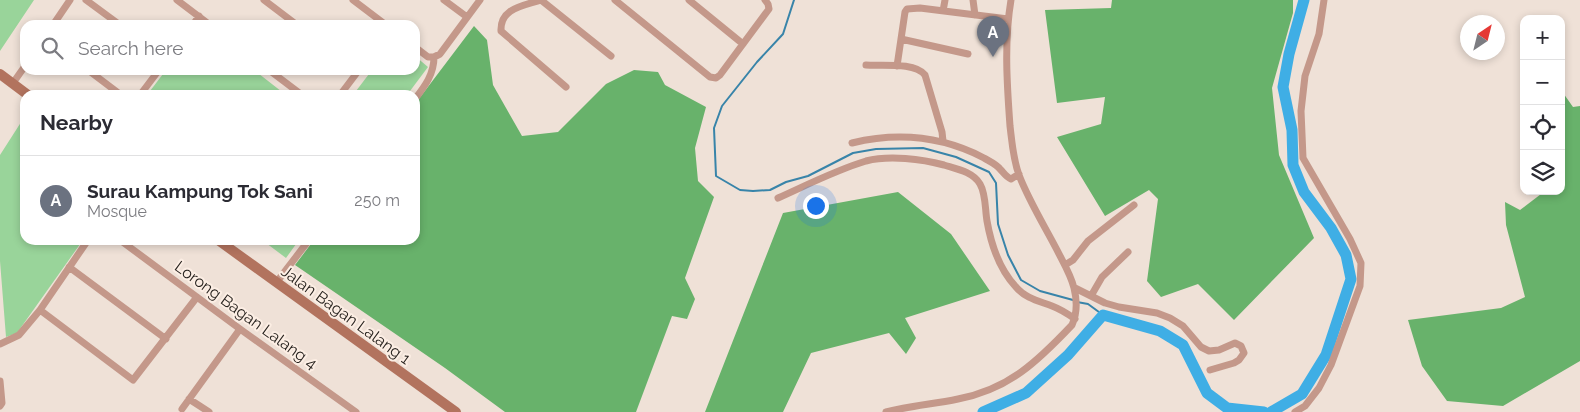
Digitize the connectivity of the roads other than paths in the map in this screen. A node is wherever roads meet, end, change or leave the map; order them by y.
1 (70, 0) edge
2 (86, 0) edge
3 (177, 0) edge
4 (264, 0) edge
5 (353, 0) edge
6 (444, 0) edge
7 (480, 0) edge
8 (541, 0) edge
9 (615, 0) edge
10 (689, 0) edge
11 (917, 0) edge
12 (944, 0) edge
13 (973, 0) edge
14 (1011, 0) edge
15 (1324, 0) edge
16 (767, 3) edge
17 (920, 8) junction
18 (943, 11) junction
19 (975, 15) junction
20 (199, 16) junction
21 (467, 17) junction
22 (1008, 19) junction
23 (56, 20) edge
24 (113, 20) edge
25 (196, 20) edge
26 (204, 20) edge
27 (290, 20) edge
28 (379, 20) edge
29 (901, 39) junction
30 (743, 44) junction
31 (420, 51) edge
32 (968, 54) dead end
33 (611, 56) dead end
34 (434, 57) junction
35 (866, 65) dead end
36 (897, 66) junction
37 (20, 73) edge
38 (0, 74) edge
39 (95, 75) edge
40 (155, 75) edge
41 (276, 75) edge
42 (354, 75) edge
43 (13, 83) junction
44 (566, 87) dead end
45 (22, 90) edge
46 (114, 90) edge
47 (144, 90) edge
48 (295, 90) edge
49 (344, 90) edge
50 (420, 92) edge
51 (943, 141) junction
52 (852, 143) dead end
53 (1019, 174) junction
54 (778, 198) dead end
55 (1134, 205) dead end
56 (84, 245) edge
57 (127, 245) edge
58 (225, 245) edge
59 (305, 245) edge
60 (1128, 252) dead end
61 (1065, 266) junction
62 (69, 267) junction
63 (276, 283) junction
64 (1075, 290) junction
65 (1091, 296) junction
66 (197, 297) junction
67 (40, 310) junction
68 (1076, 315) junction
69 (240, 329) junction
70 (166, 339) junction
71 (0, 344) edge
72 (1210, 370) dead end
73 (0, 381) edge
74 (189, 399) junction
75 (0, 406) edge
76 (182, 409) dead end
77 (209, 412) edge
78 (356, 412) edge
79 (456, 412) edge
80 (886, 412) edge
81 (1295, 412) edge

1 - 23 street
2 - 24 street
3 - 20 street
4 - 27 street
5 - 28 street
6 - 21 street
7 - 21 street
8 - 33 street
8 - 44 street
9 - 30 street
10 - 30 street
11 - 17 street
12 - 18 street
13 - 19 street
14 - 22 street
15 - 81 street
16 - 30 street
17 - 18 street
17 - 29 street
18 - 19 street
19 - 22 street
20 - 25 street
20 - 26 street
21 - 34 street
22 - 53 street
29 - 32 street
29 - 36 street
31 - 34 street
34 - 50 street
35 - 36 street
36 - 51 street
37 - 43 street
38 - 43 main road
39 - 46 street
40 - 47 street
41 - 48 street
42 - 49 street
43 - 45 main road
51 - 52 street
51 - 53 street
53 - 61 street
54 - 68 street
55 - 61 street
56 - 62 street
57 - 66 street, Lorong Bagan Lalang 4
58 - 63 main road, Jalan Bagan Lalang 1
59 - 63 street
60 - 65 street
61 - 64 street
62 - 67 street
62 - 70 street
63 - 79 main road, Jalan Bagan Lalang 1
64 - 65 street
64 - 68 street
65 - 72 street
66 - 69 street, Lorong Bagan Lalang 4
66 - 70 street
67 - 70 street
67 - 71 street
68 - 80 street
69 - 74 street
69 - 78 street, Lorong Bagan Lalang 4
73 - 75 street
74 - 76 street
74 - 77 street

